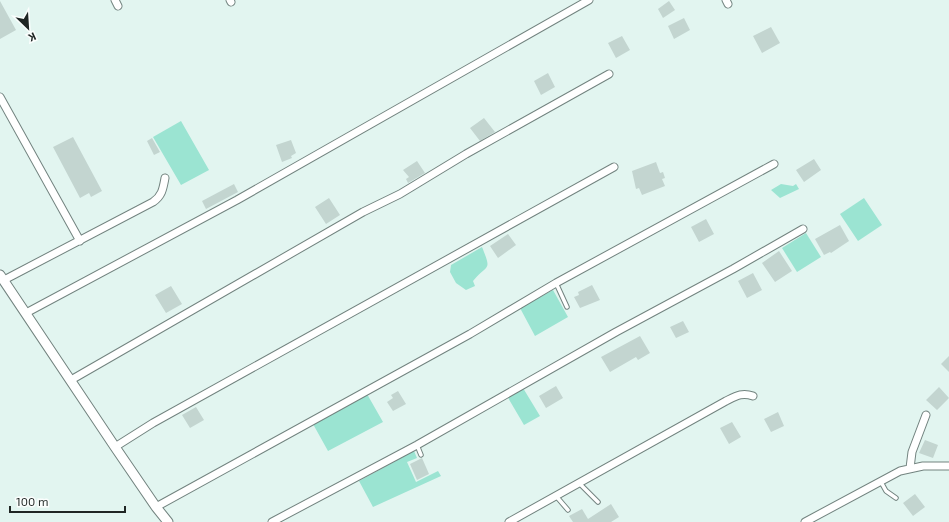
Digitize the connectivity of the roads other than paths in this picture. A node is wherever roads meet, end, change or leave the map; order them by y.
1 (589, 0) edge
2 (609, 74) dead end
3 (0, 97) edge
4 (774, 164) dead end
5 (614, 167) dead end
6 (165, 178) dead end
7 (803, 229) dead end
8 (80, 240) junction
9 (2, 278) edge
10 (556, 283) junction
11 (567, 307) dead end
12 (26, 313) junction
13 (71, 380) junction
14 (753, 396) dead end
15 (926, 415) dead end
16 (417, 445) junction
17 (115, 447) junction
18 (421, 455) dead end
19 (949, 466) edge
20 (910, 468) junction
21 (881, 482) junction
22 (579, 483) junction
23 (556, 496) junction
24 (896, 498) dead end
25 (598, 502) dead end
26 (156, 507) junction
27 (568, 510) dead end
28 (513, 521) edge
29 (168, 522) edge
30 (272, 522) edge
31 (805, 522) edge

1 - 12 street
2 - 13 street
3 - 8 street
4 - 10 street
5 - 17 street
6 - 8 street
7 - 16 street
8 - 9 street
9 - 12 street
10 - 11 lane
10 - 26 street
12 - 13 street
13 - 17 street
14 - 22 street
15 - 20 street
16 - 18 lane
16 - 30 street
17 - 26 street
19 - 20 street
20 - 21 street
21 - 24 lane
21 - 31 street
22 - 23 street
22 - 25 lane
23 - 27 lane
23 - 28 street
26 - 29 street

